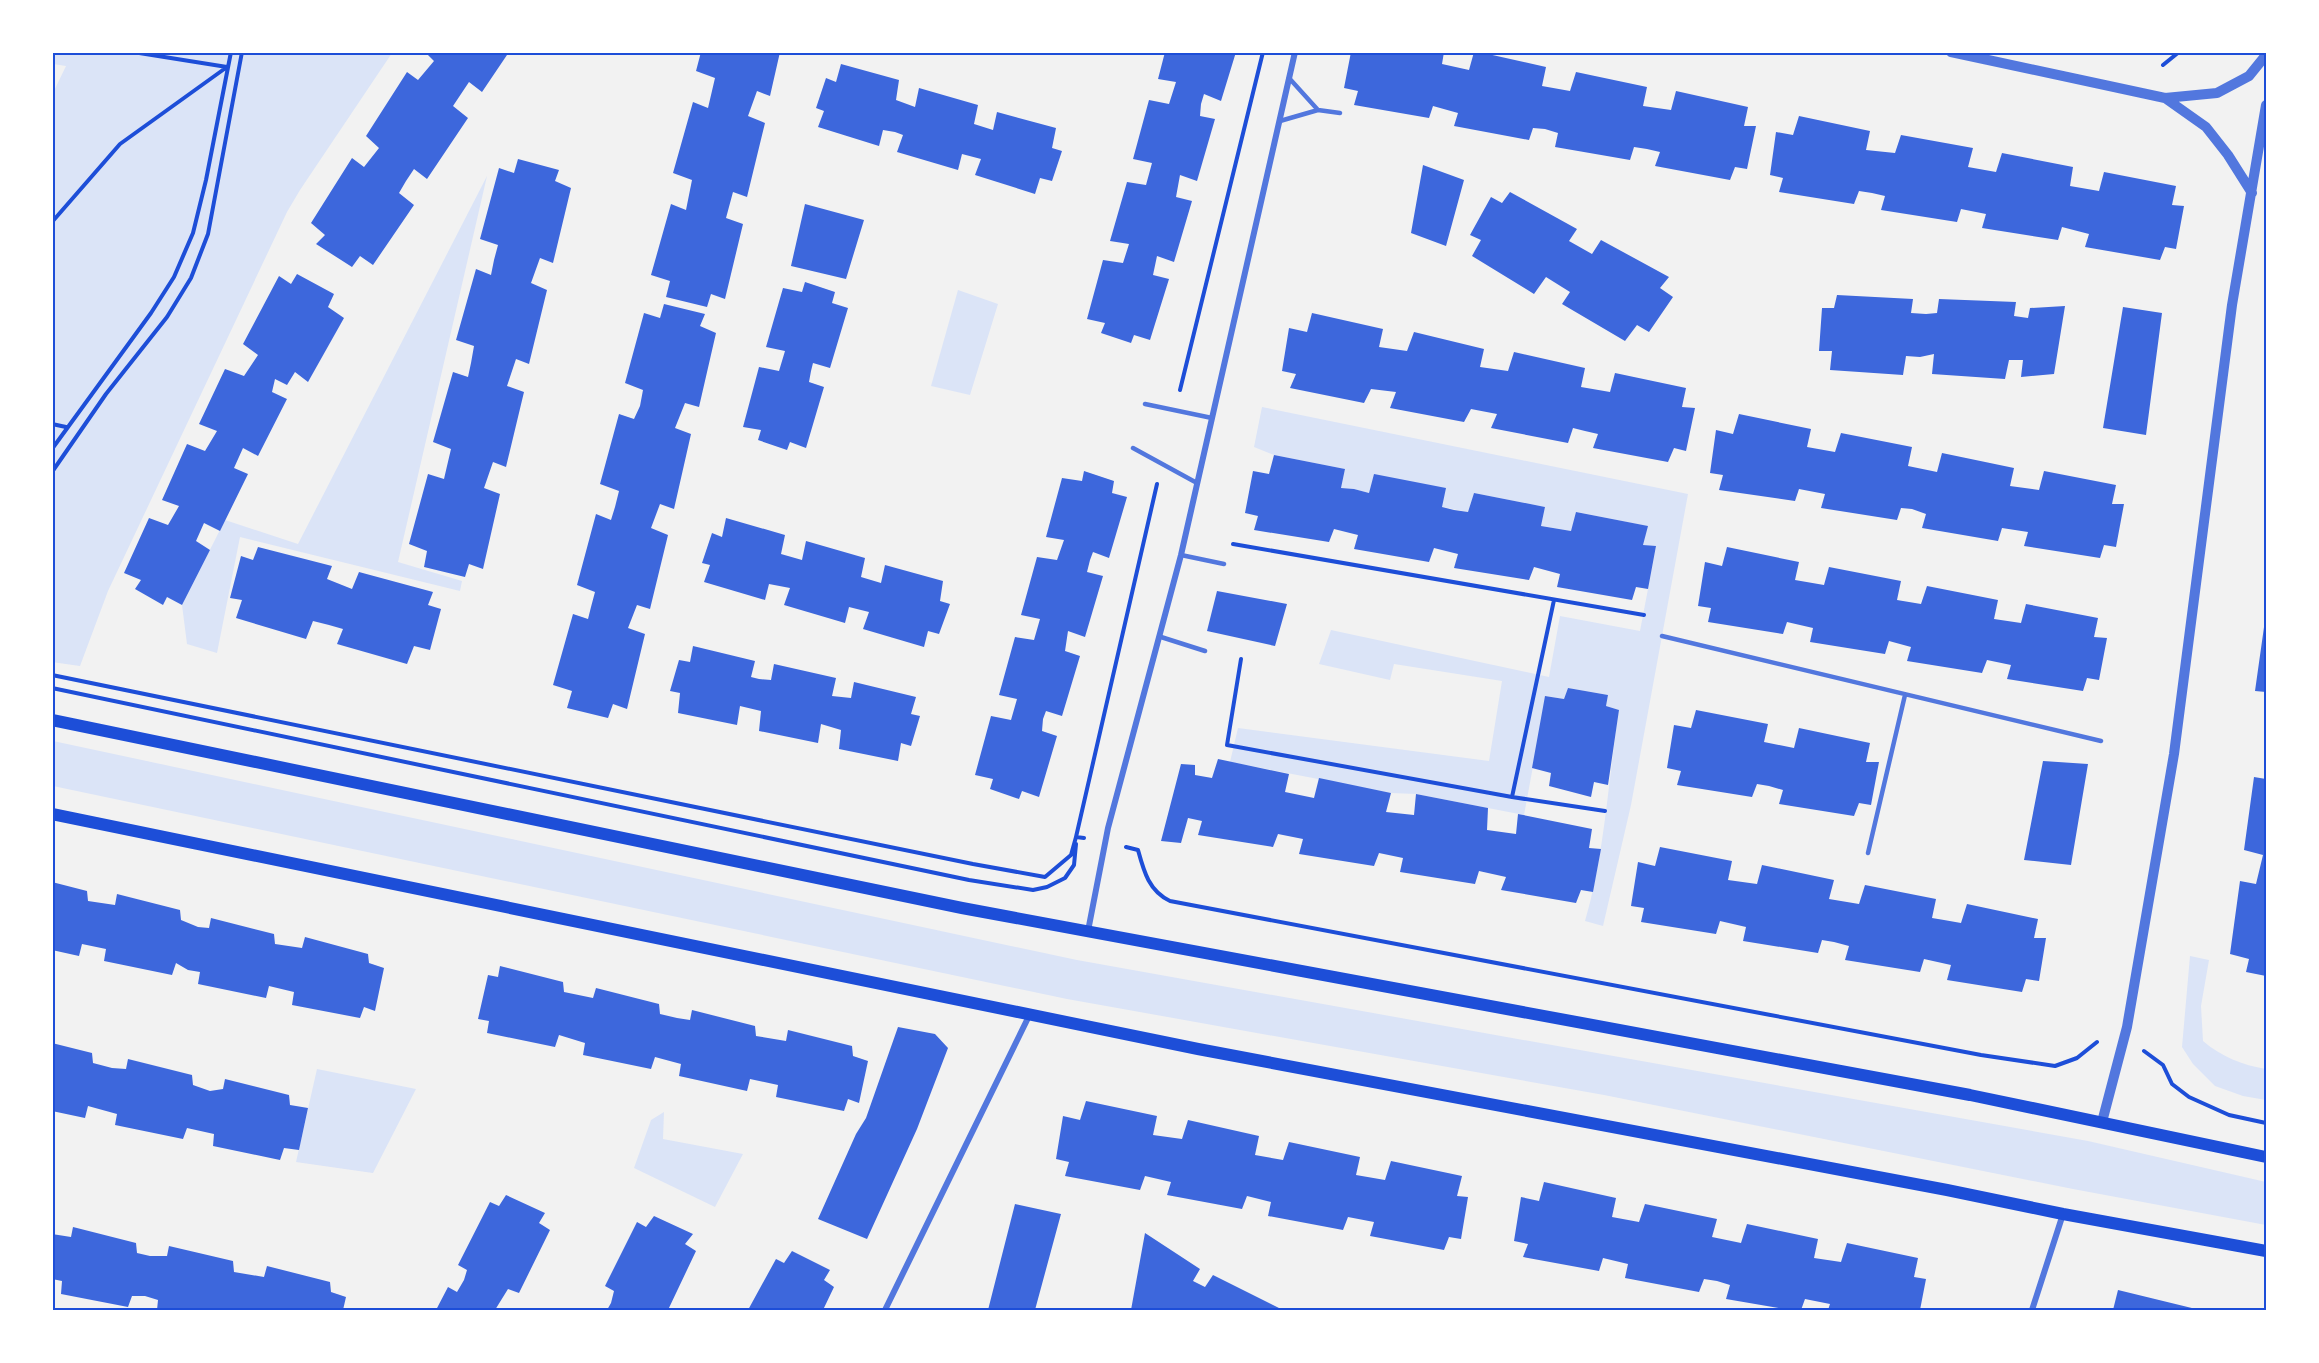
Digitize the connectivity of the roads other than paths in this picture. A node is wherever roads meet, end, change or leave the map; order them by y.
1 (1295, 52) edge
2 (1951, 52) edge
3 (2266, 55) edge
4 (1289, 78) junction
5 (2165, 98) junction
6 (2266, 105) edge
7 (1318, 110) junction
8 (1340, 113) dead end
9 (1280, 121) junction
10 (2252, 193) junction
11 (1145, 404) dead end
12 (1212, 418) junction
13 (1133, 448) dead end
14 (1197, 483) junction
15 (1181, 555) junction
16 (1224, 564) dead end
17 (1662, 636) dead end
18 (1161, 637) junction
19 (1205, 651) dead end
20 (1905, 695) junction
21 (52, 720) edge
22 (2101, 741) dead end
23 (52, 814) edge
24 (1868, 853) dead end
25 (1088, 932) junction
26 (1029, 1016) junction
27 (2102, 1122) junction
28 (2266, 1157) edge
29 (2063, 1214) junction
30 (2266, 1251) edge
31 (885, 1311) edge
32 (2032, 1311) edge

1 - 4 street
2 - 5 street
3 - 5 street
4 - 7 lane
4 - 9 street
5 - 10 street
6 - 10 street
7 - 8 lane
7 - 9 lane
9 - 12 street
10 - 27 street
11 - 12 lane
12 - 14 street
13 - 14 lane
14 - 15 street
15 - 16 lane
15 - 18 street
17 - 20 lane
18 - 19 lane
18 - 25 street
20 - 22 lane
20 - 24 lane
21 - 25 main road
23 - 26 main road
25 - 27 main road
26 - 29 main road
26 - 31 street
27 - 28 main road
29 - 30 main road
29 - 32 street

